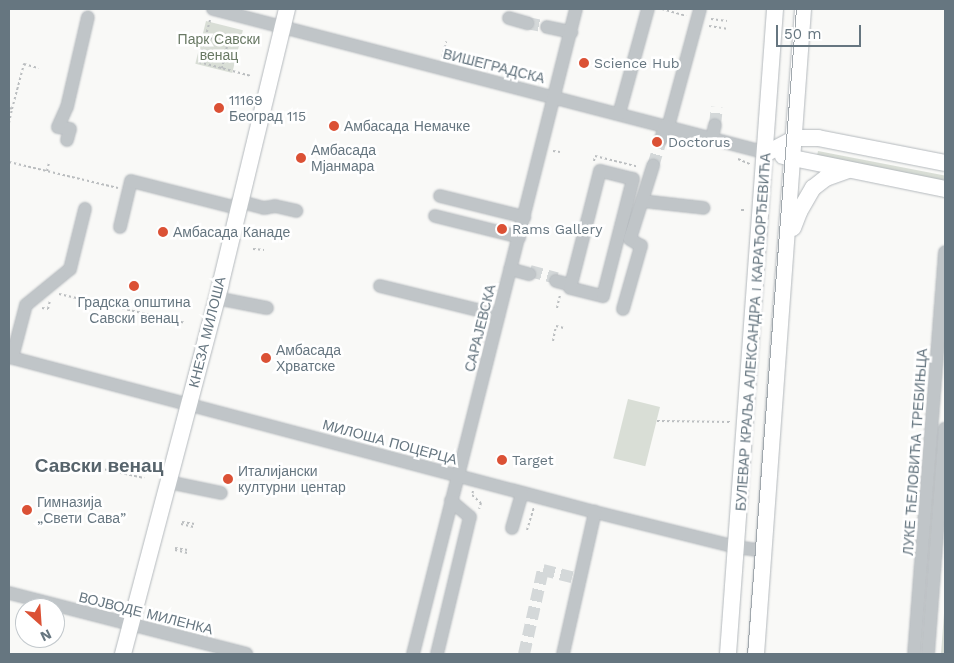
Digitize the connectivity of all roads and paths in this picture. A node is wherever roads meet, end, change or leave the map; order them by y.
1 (286, 9) edge
2 (576, 9) edge
3 (648, 9) edge
4 (662, 9) edge
5 (775, 9) edge
6 (803, 9) edge
7 (212, 13) edge
8 (699, 14) edge
9 (88, 17) dead end
10 (509, 18) dead end
11 (719, 21) dead end
12 (727, 21) dead end
13 (527, 22) tunnel mouth
14 (282, 27) junction
15 (547, 27) tunnel mouth
16 (717, 29) dead end
17 (727, 29) dead end
18 (570, 32) junction
19 (206, 37) junction
20 (446, 42) dead end
21 (441, 61) dead end
22 (38, 68) dead end
23 (222, 68) junction
24 (252, 76) dead end
25 (554, 96) junction
26 (11, 108) edge
27 (619, 114) junction
28 (9, 123) edge
29 (666, 126) junction
30 (795, 138) junction
31 (661, 139) tunnel mouth
32 (67, 140) dead end
33 (553, 150) dead end
34 (560, 152) dead end
35 (600, 153) dead end
36 (766, 153) junction
37 (599, 157) dead end
38 (793, 158) junction
39 (942, 159) edge
40 (9, 162) edge
41 (49, 163) dead end
42 (653, 166) tunnel mouth
43 (47, 171) junction
44 (857, 171) junction
45 (945, 189) edge
46 (128, 191) junction
47 (440, 196) dead end
48 (642, 202) junction
49 (238, 205) junction
50 (704, 208) dead end
51 (85, 209) dead end
52 (741, 210) dead end
53 (746, 210) dead end
54 (295, 214) dead end
55 (435, 216) dead end
56 (524, 217) junction
57 (120, 227) dead end
58 (533, 227) dead end
59 (541, 229) dead end
60 (518, 237) junction
61 (787, 247) junction
62 (253, 249) dead end
63 (264, 250) dead end
64 (945, 252) edge
65 (511, 268) junction
66 (529, 273) tunnel mouth
67 (557, 280) tunnel mouth
68 (572, 283) junction
69 (380, 286) dead end
70 (560, 297) dead end
71 (216, 298) junction
72 (39, 308) dead end
73 (267, 308) dead end
74 (557, 308) dead end
75 (623, 309) dead end
76 (498, 315) junction
77 (186, 323) dead end
78 (564, 328) dead end
79 (553, 341) dead end
80 (10, 358) edge
81 (189, 403) junction
82 (657, 421) dead end
83 (734, 422) dead end
84 (945, 429) edge
85 (66, 461) dead end
86 (457, 476) junction
87 (144, 478) dead end
88 (168, 484) junction
89 (522, 493) junction
90 (220, 496) dead end
91 (451, 501) junction
92 (534, 505) dead end
93 (595, 512) junction
94 (182, 523) dead end
95 (195, 526) dead end
96 (512, 528) dead end
97 (528, 530) dead end
98 (736, 547) junction
99 (175, 549) dead end
100 (765, 551) junction
101 (188, 552) dead end
102 (9, 593) edge
103 (130, 625) junction
104 (123, 654) edge
105 (246, 654) edge
106 (414, 654) edge
107 (438, 654) edge
108 (563, 654) edge
109 (728, 654) edge
110 (756, 654) edge
111 (914, 654) edge
112 (928, 654) edge

1 - 14 main road, КНЕЗА МИЛОША
2 - 18 street, САРАЈЕВСКА
3 - 27 street
4 - 8 path
5 - 36 main road, БУЛЕВАР КРАЉА АЛЕКСАНДРА I КАРАЂОРЂЕВИЋА
6 - 30 main road, БУЛЕВАР КРАЉА АЛЕКСАНДРА I КАРАЂОРЂЕВИЋА
7 - 14 street, ВИШЕГРАДСКА
7 - 19 path
8 - 29 street
9 - 32 street
10 - 13 street
11 - 12 path
14 - 25 street, ВИШЕГРАДСКА
14 - 49 main road, КНЕЗА МИЛОША
15 - 18 street
16 - 17 path
18 - 25 street, САРАЈЕВСКА
19 - 23 path
19 - 23 path
20 - 21 path
22 - 26 path
23 - 24 path
25 - 27 street, ВИШЕГРАДСКА
25 - 56 street, САРАЈЕВСКА
26 - 28 path
27 - 29 street, ВИШЕГРАДСКА
29 - 31 street
29 - 36 street, ВИШЕГРАДСКА
30 - 36 main road
30 - 38 main road, БУЛЕВАР КРАЉА АЛЕКСАНДРА I КАРАЂОРЂЕВИЋА
30 - 39 main road
33 - 34 path
35 - 37 path
36 - 38 main road
36 - 98 main road, БУЛЕВАР КРАЉА АЛЕКСАНДРА I КАРАЂОРЂЕВИЋА
38 - 44 main road
38 - 61 main road, БУЛЕВАР КРАЉА АЛЕКСАНДРА I КАРАЂОРЂЕВИЋА
40 - 43 path
41 - 43 path
42 - 48 street
43 - 46 path
44 - 45 main road
44 - 61 main road
46 - 49 street
46 - 57 street
47 - 56 street
48 - 50 street
48 - 75 street
49 - 54 street
49 - 71 main road, КНЕЗА МИЛОША
51 - 80 street
52 - 53 path
55 - 60 street
56 - 60 street, САРАЈЕВСКА
58 - 59 path
60 - 65 street, САРАЈЕВСКА
61 - 100 main road, БУЛЕВАР КРАЉА АЛЕКСАНДРА I КАРАЂОРЂЕВИЋА
62 - 63 path
64 - 111 street, ЛУКЕ ЋЕЛОВИЋА ТРЕБИЊЦА
65 - 66 street
65 - 76 street, САРАЈЕВСКА
67 - 68 street
68 - 68 street
69 - 76 street
70 - 74 path
71 - 73 street
71 - 81 main road, КНЕЗА МИЛОША
72 - 77 path
76 - 86 street, САРАЈЕВСКА
78 - 79 path
80 - 81 street, МИЛОША ПОЦЕРЦА
81 - 86 street, МИЛОША ПОЦЕРЦА
81 - 88 main road, КНЕЗА МИЛОША
82 - 83 path
84 - 112 street, ЛУКЕ ЋЕЛОВИЋА ТРЕБИЊЦА
85 - 87 path
86 - 89 street, МИЛОША ПОЦЕРЦА
86 - 91 street, САРАЈЕВСКА
88 - 90 street
88 - 103 main road, КНЕЗА МИЛОША
89 - 93 street, МИЛОША ПОЦЕРЦА
89 - 96 street
91 - 106 street, САРАЈЕВСКА
91 - 107 street
92 - 97 path
93 - 98 street, МИЛОША ПОЦЕРЦА
93 - 108 street
94 - 95 path
98 - 100 street, МИЛОША ПОЦЕРЦА
98 - 109 main road, БУЛЕВАР КРАЉА АЛЕКСАНДРА I КАРАЂОРЂЕВИЋА
99 - 101 path
100 - 110 main road, БУЛЕВАР КРАЉА АЛЕКСАНДРА I КАРАЂОРЂЕВИЋА
102 - 103 street, ВОЈВОДЕ МИЛЕНКА
103 - 104 main road, КНЕЗА МИЛОША
103 - 105 street, ВОЈВОДЕ МИЛЕНКА

